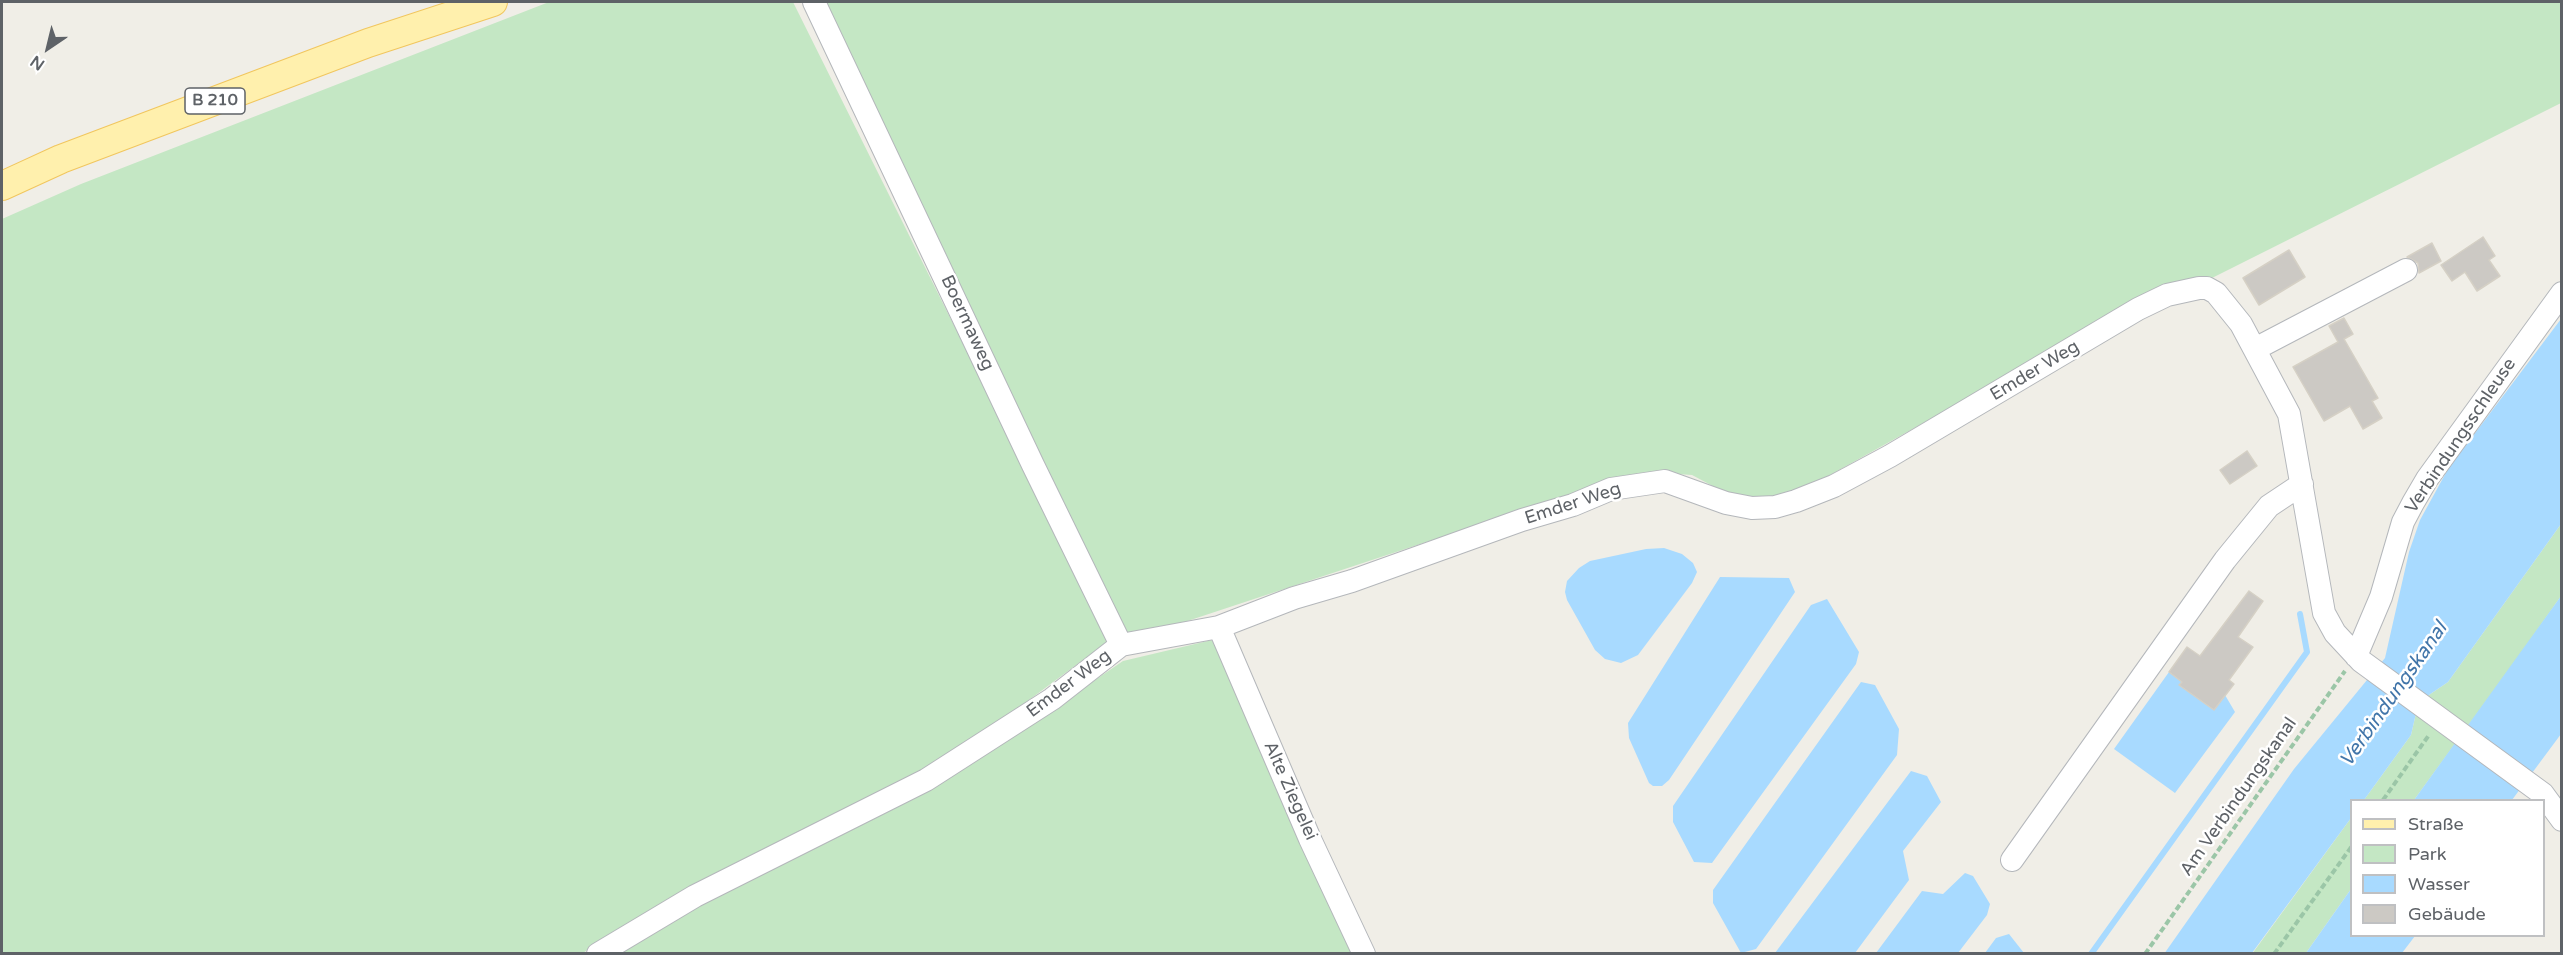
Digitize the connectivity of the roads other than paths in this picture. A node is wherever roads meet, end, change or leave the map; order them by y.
1 (493, 2) edge
2 (814, 2) edge
3 (2, 186) edge
4 (2406, 270) dead end
5 (2562, 293) edge
6 (2255, 349) junction
7 (2302, 484) junction
8 (1219, 627) junction
9 (1121, 645) junction
10 (2361, 660) junction
11 (2542, 799) edge
12 (2012, 860) dead end
13 (598, 954) edge
14 (1364, 954) edge

1 - 3 main road, B 210
2 - 9 street, Boermaweg
4 - 6 street
5 - 10 street, Verbindungsschleuse
6 - 7 street, Emder Weg
6 - 8 street, Emder Weg
7 - 10 street, Emder Weg
7 - 12 street
8 - 9 street, Emder Weg
8 - 14 street, Alte Ziegelei
9 - 13 street, Emder Weg
10 - 11 street

